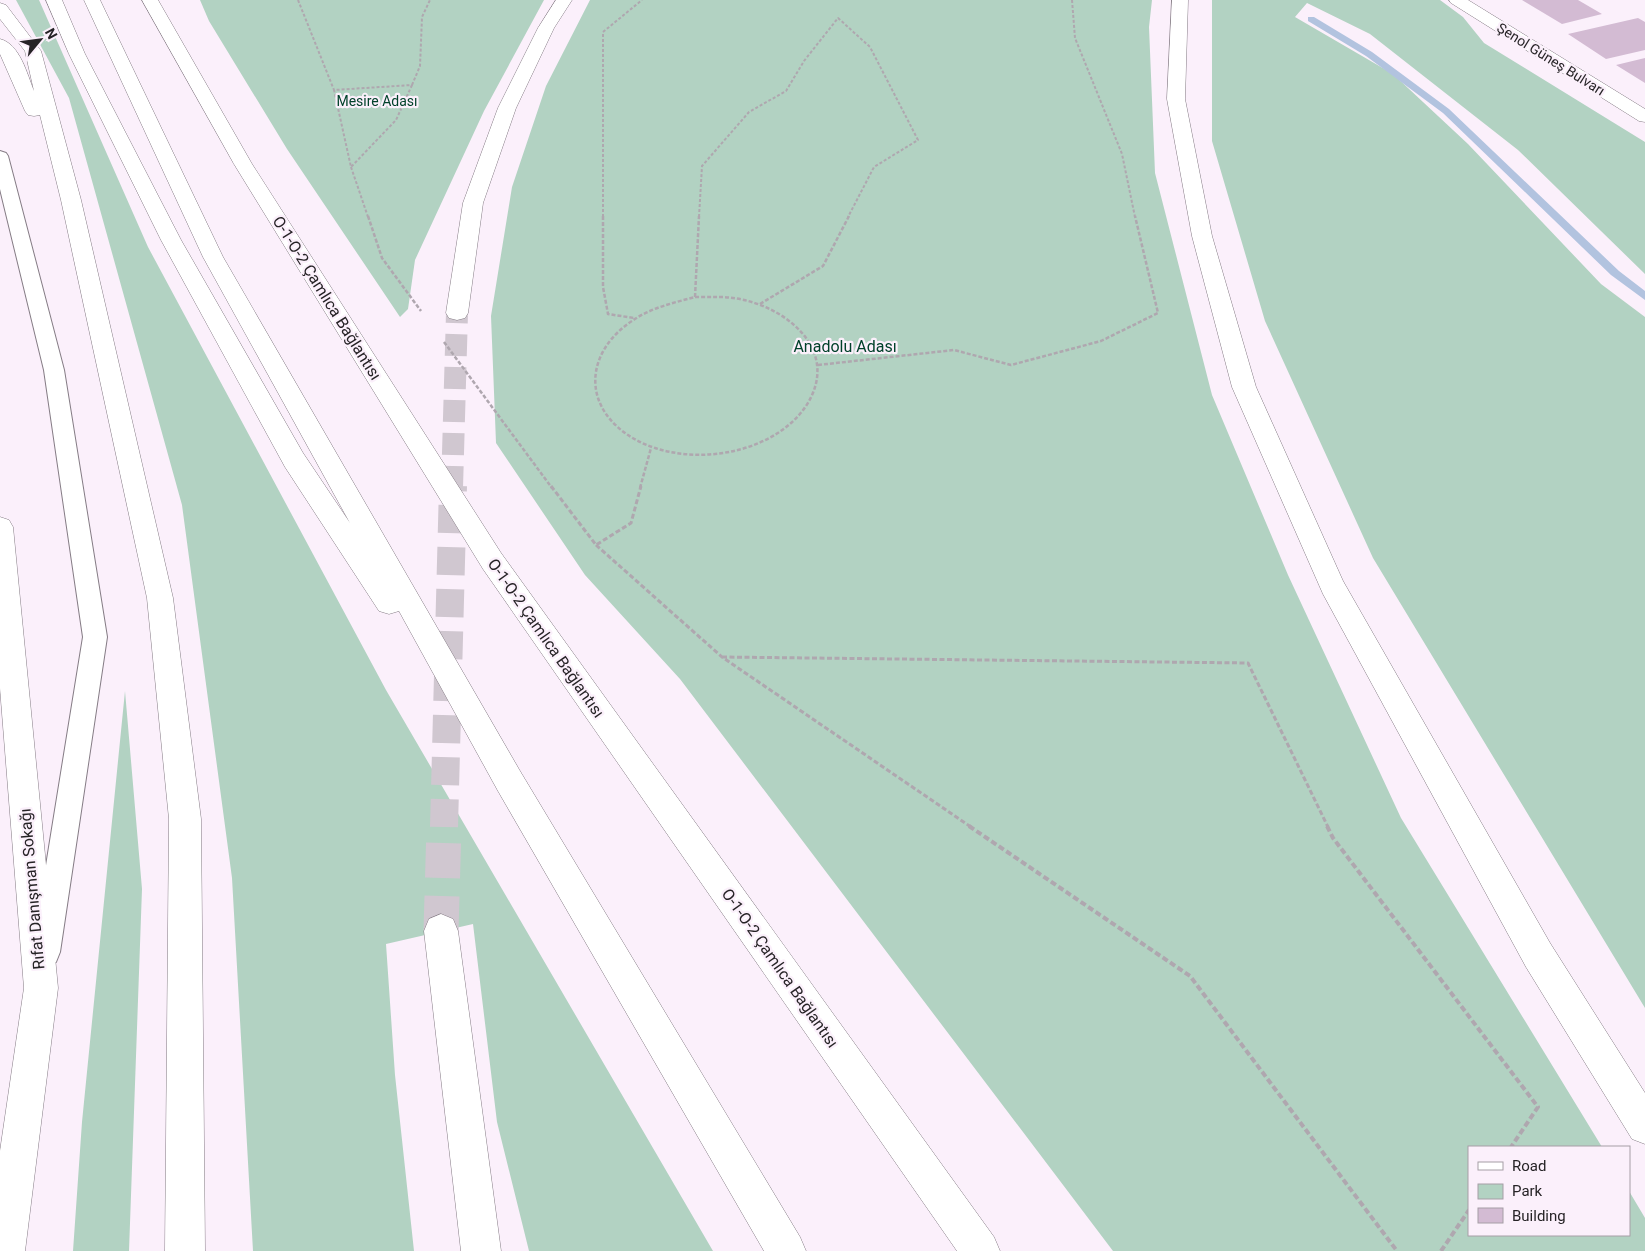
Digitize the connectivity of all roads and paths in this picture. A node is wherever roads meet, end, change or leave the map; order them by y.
1 (54, 0) edge
2 (92, 0) edge
3 (150, 0) edge
4 (298, 0) edge
5 (430, 0) edge
6 (564, 0) edge
7 (642, 0) edge
8 (1072, 0) edge
9 (1180, 0) edge
10 (1485, 0) edge
11 (1461, 3) edge
12 (0, 8) edge
13 (0, 44) edge
14 (412, 85) junction
15 (334, 90) junction
16 (1645, 100) edge
17 (1645, 117) edge
18 (1645, 133) edge
19 (0, 156) edge
20 (351, 167) junction
21 (71, 200) junction
22 (695, 297) junction
23 (760, 304) junction
24 (457, 313) tunnel mouth
25 (423, 314) dead end
26 (634, 318) junction
27 (440, 338) dead end
28 (818, 365) junction
29 (651, 448) junction
30 (0, 526) edge
31 (596, 545) junction
32 (722, 657) junction
33 (508, 781) junction
34 (441, 931) tunnel mouth
35 (41, 988) junction
36 (1645, 1126) edge
37 (1512, 1146) edge
38 (1468, 1211) edge
39 (5, 1251) edge
40 (185, 1251) edge
41 (481, 1251) edge
42 (786, 1251) edge
43 (980, 1251) edge
44 (1397, 1251) edge
45 (1441, 1251) edge

1 - 33 main road
2 - 33 main road
3 - 43 main road, O-1-O-2 Çamlıca Bağlantısı
4 - 15 path
5 - 14 path
6 - 24 main road
7 - 26 path
8 - 28 path
9 - 36 main road
10 - 16 main road, Şenol Güneş Bulvarı
11 - 17 main road, Şenol Güneş Bulvarı
11 - 18 main road
12 - 21 main road
13 - 21 main road
14 - 15 path
14 - 20 path
15 - 20 path
19 - 35 lane
20 - 25 path
21 - 40 main road
22 - 23 path
22 - 23 path
22 - 26 path
23 - 28 path
26 - 29 path
27 - 31 path
28 - 29 path
29 - 31 path
30 - 35 main road, Rıfat Danışman Sokağı
31 - 32 path
32 - 37 path
32 - 44 path
33 - 42 main road
34 - 41 main road
35 - 39 main road, Rıfat Danışman Sokağı
38 - 45 path

